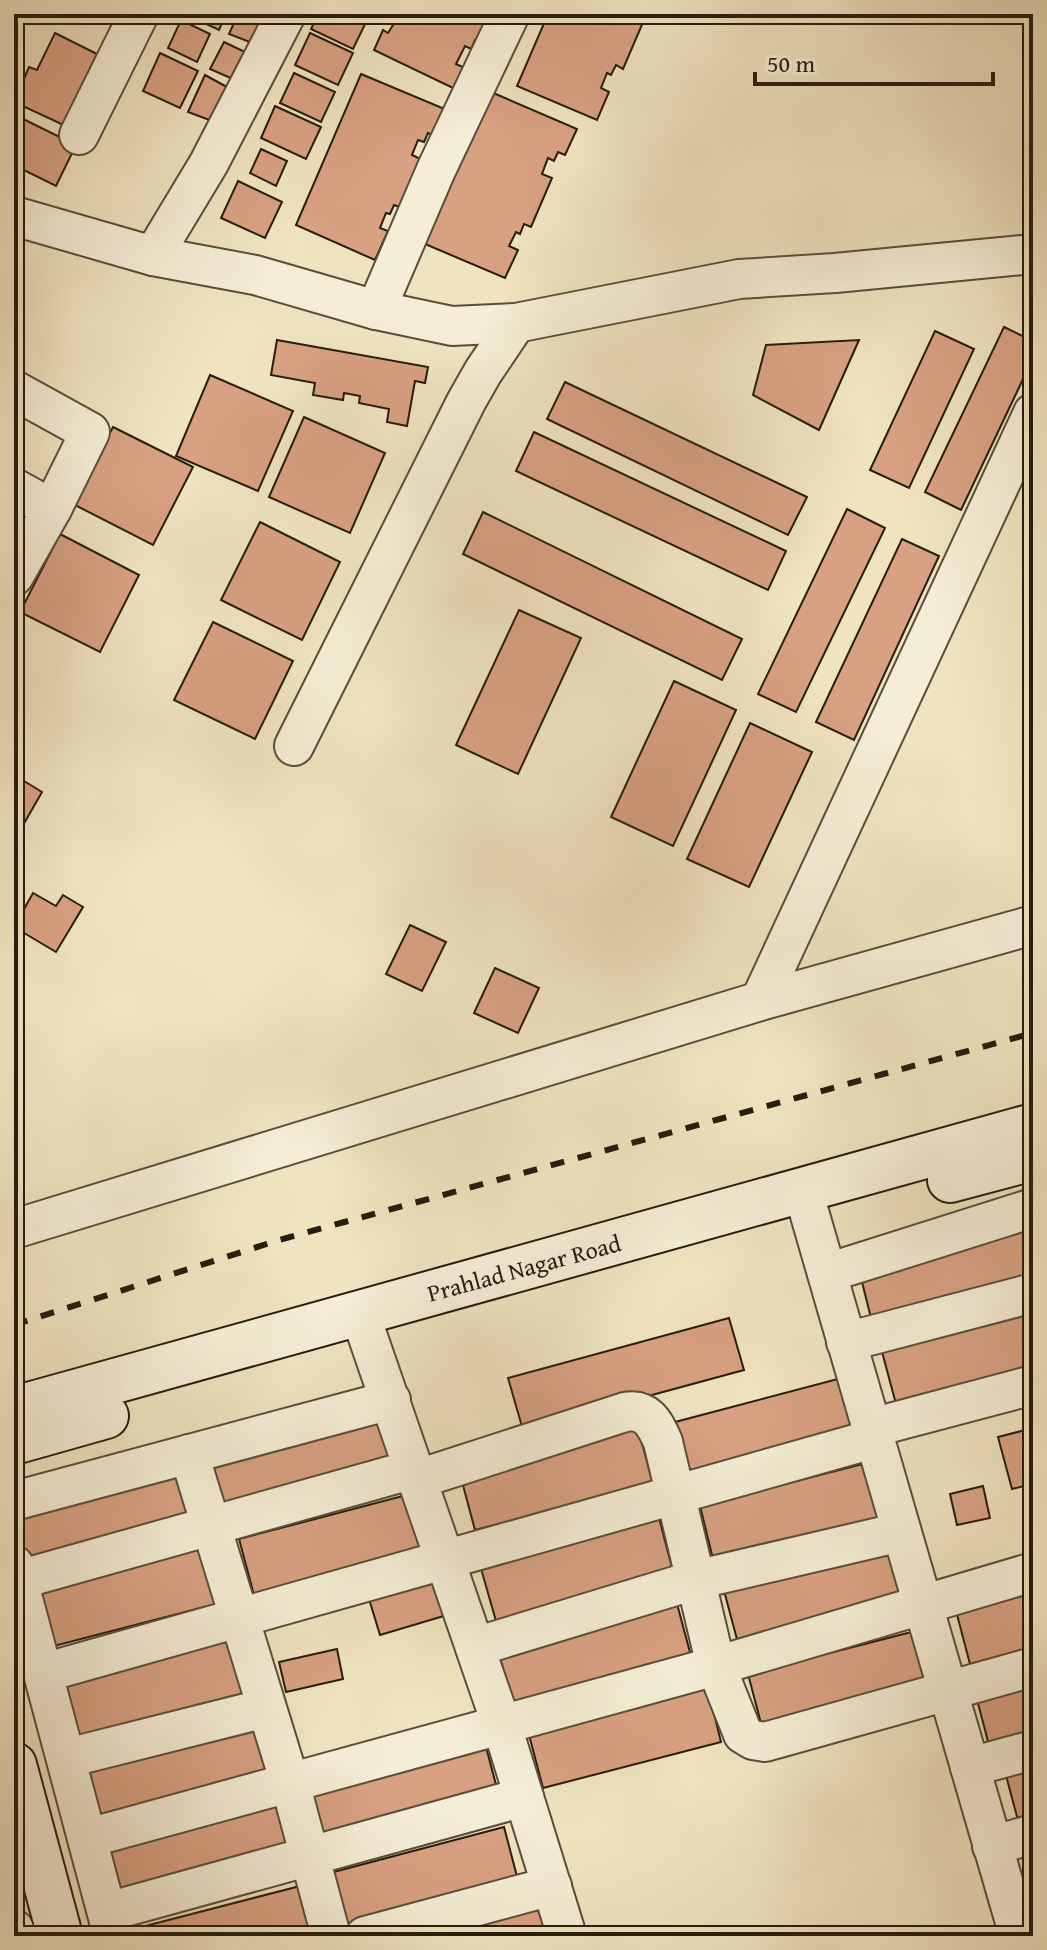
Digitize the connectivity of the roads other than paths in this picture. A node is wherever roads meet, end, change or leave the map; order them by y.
1 (139, 14) edge
2 (286, 14) edge
3 (510, 14) edge
4 (79, 135) dead end
5 (14, 216) edge
6 (1033, 254) edge
7 (153, 256) junction
8 (376, 310) junction
9 (516, 323) junction
10 (14, 390) edge
11 (1033, 413) edge
12 (14, 488) edge
13 (52, 509) junction
14 (14, 576) edge
15 (294, 746) dead end
16 (1033, 925) edge
17 (760, 1001) junction
18 (1033, 1126) edge
19 (1033, 1158) edge
20 (807, 1204) junction
21 (1033, 1208) edge
22 (14, 1229) edge
23 (827, 1273) junction
24 (1033, 1293) edge
25 (365, 1328) junction
26 (846, 1342) junction
27 (1033, 1385) edge
28 (391, 1400) junction
29 (14, 1409) edge
30 (872, 1434) junction
31 (14, 1442) edge
32 (189, 1454) junction
33 (416, 1474) junction
34 (676, 1496) junction
35 (14, 1501) edge
36 (210, 1524) junction
37 (901, 1532) junction
38 (445, 1559) junction
39 (1033, 1572) edge
40 (16, 1573) edge
41 (695, 1580) junction
42 (922, 1605) junction
43 (239, 1617) junction
44 (475, 1647) junction
45 (716, 1666) junction
46 (1033, 1667) edge
47 (43, 1673) junction
48 (949, 1690) junction
49 (266, 1708) junction
50 (502, 1726) junction
51 (1033, 1750) edge
52 (67, 1758) junction
53 (14, 1765) edge
54 (970, 1767) junction
55 (290, 1783) junction
56 (524, 1797) junction
57 (1033, 1834) edge
58 (88, 1838) junction
59 (992, 1846) junction
60 (310, 1857) junction
61 (552, 1886) junction
62 (110, 1924) edge
63 (14, 1929) edge
64 (1023, 1931) edge
65 (16, 1936) edge
66 (60, 1936) edge
67 (331, 1936) edge
68 (365, 1936) edge
69 (567, 1936) edge

1 - 4 street
2 - 7 street
3 - 8 street
5 - 7 street
6 - 9 street
7 - 8 street
8 - 9 street
9 - 15 street
10 - 13 street
11 - 17 street
12 - 13 street
13 - 14 street
16 - 17 street
17 - 22 street
18 - 20 street, Prahlad Nagar Road
19 - 20 street, Prahlad Nagar Road
20 - 23 street
20 - 25 street, Prahlad Nagar Road
21 - 23 street
23 - 26 street
24 - 26 street
25 - 28 street
25 - 29 street, Prahlad Nagar Road
25 - 31 street, Prahlad Nagar Road
26 - 30 street
27 - 30 street
28 - 32 street
28 - 33 street
30 - 34 street
30 - 37 street
32 - 35 street
32 - 36 street
33 - 34 street
33 - 36 street
33 - 38 street
34 - 38 street
34 - 41 street
36 - 40 street
36 - 43 street
37 - 41 street
37 - 42 street
38 - 43 street
38 - 44 street
39 - 42 street
40 - 47 street
41 - 44 street
41 - 45 street
42 - 45 street
42 - 48 street
43 - 47 street
43 - 49 street
44 - 50 street
45 - 48 street
45 - 50 street
46 - 48 street
47 - 52 street
48 - 54 street
49 - 52 street
49 - 55 street
50 - 55 street
50 - 56 street
51 - 54 street
52 - 58 street
53 - 66 street
54 - 59 street
55 - 58 street
55 - 60 street
56 - 60 street
56 - 61 street
57 - 59 street
58 - 62 street
59 - 64 street
60 - 62 street
60 - 67 street
61 - 68 street
61 - 69 street
63 - 65 street

